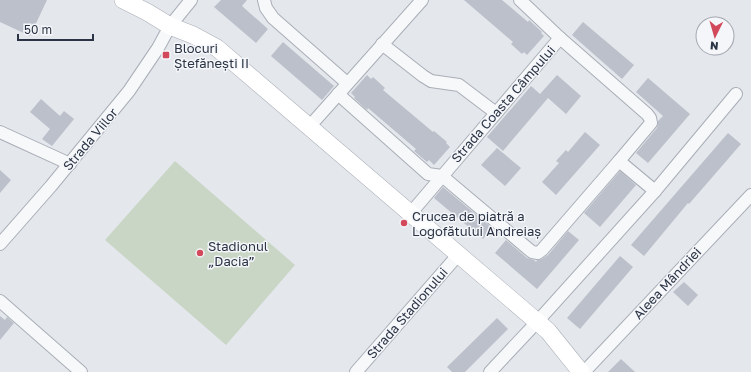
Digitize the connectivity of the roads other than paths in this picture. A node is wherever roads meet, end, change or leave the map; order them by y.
1 (123, 0) edge
2 (191, 0) edge
3 (264, 0) edge
4 (422, 0) edge
5 (520, 0) edge
6 (142, 6) edge
7 (170, 26) junction
8 (560, 38) junction
9 (382, 44) junction
10 (348, 83) junction
11 (338, 94) junction
12 (736, 94) dead end
13 (496, 114) junction
14 (309, 127) junction
15 (0, 132) edge
16 (619, 161) junction
17 (70, 164) junction
18 (442, 176) junction
19 (655, 191) junction
20 (751, 195) edge
21 (410, 214) junction
22 (0, 244) edge
23 (458, 255) junction
24 (0, 302) edge
25 (537, 322) junction
26 (81, 372) edge
27 (356, 372) edge
28 (490, 372) edge
29 (582, 372) edge

1 - 6 street
2 - 7 street
3 - 10 street
4 - 9 street
5 - 8 street, Strada Coasta Câmpului
6 - 7 street
7 - 14 street
7 - 17 street, Strada Viilor
8 - 13 street, Strada Coasta Câmpului
8 - 16 street
9 - 10 street
9 - 13 street
10 - 11 street
11 - 14 street
11 - 18 street
12 - 19 street
13 - 18 street, Strada Coasta Câmpului
14 - 21 street
15 - 17 street
16 - 18 street
16 - 19 street
17 - 22 street, Strada Viilor
18 - 21 street, Strada Coasta Câmpului
19 - 25 street
20 - 29 street, Aleea Mândriei
21 - 23 street
23 - 25 street
23 - 27 street, Strada Stadionului
24 - 26 street
25 - 28 street
25 - 29 street

